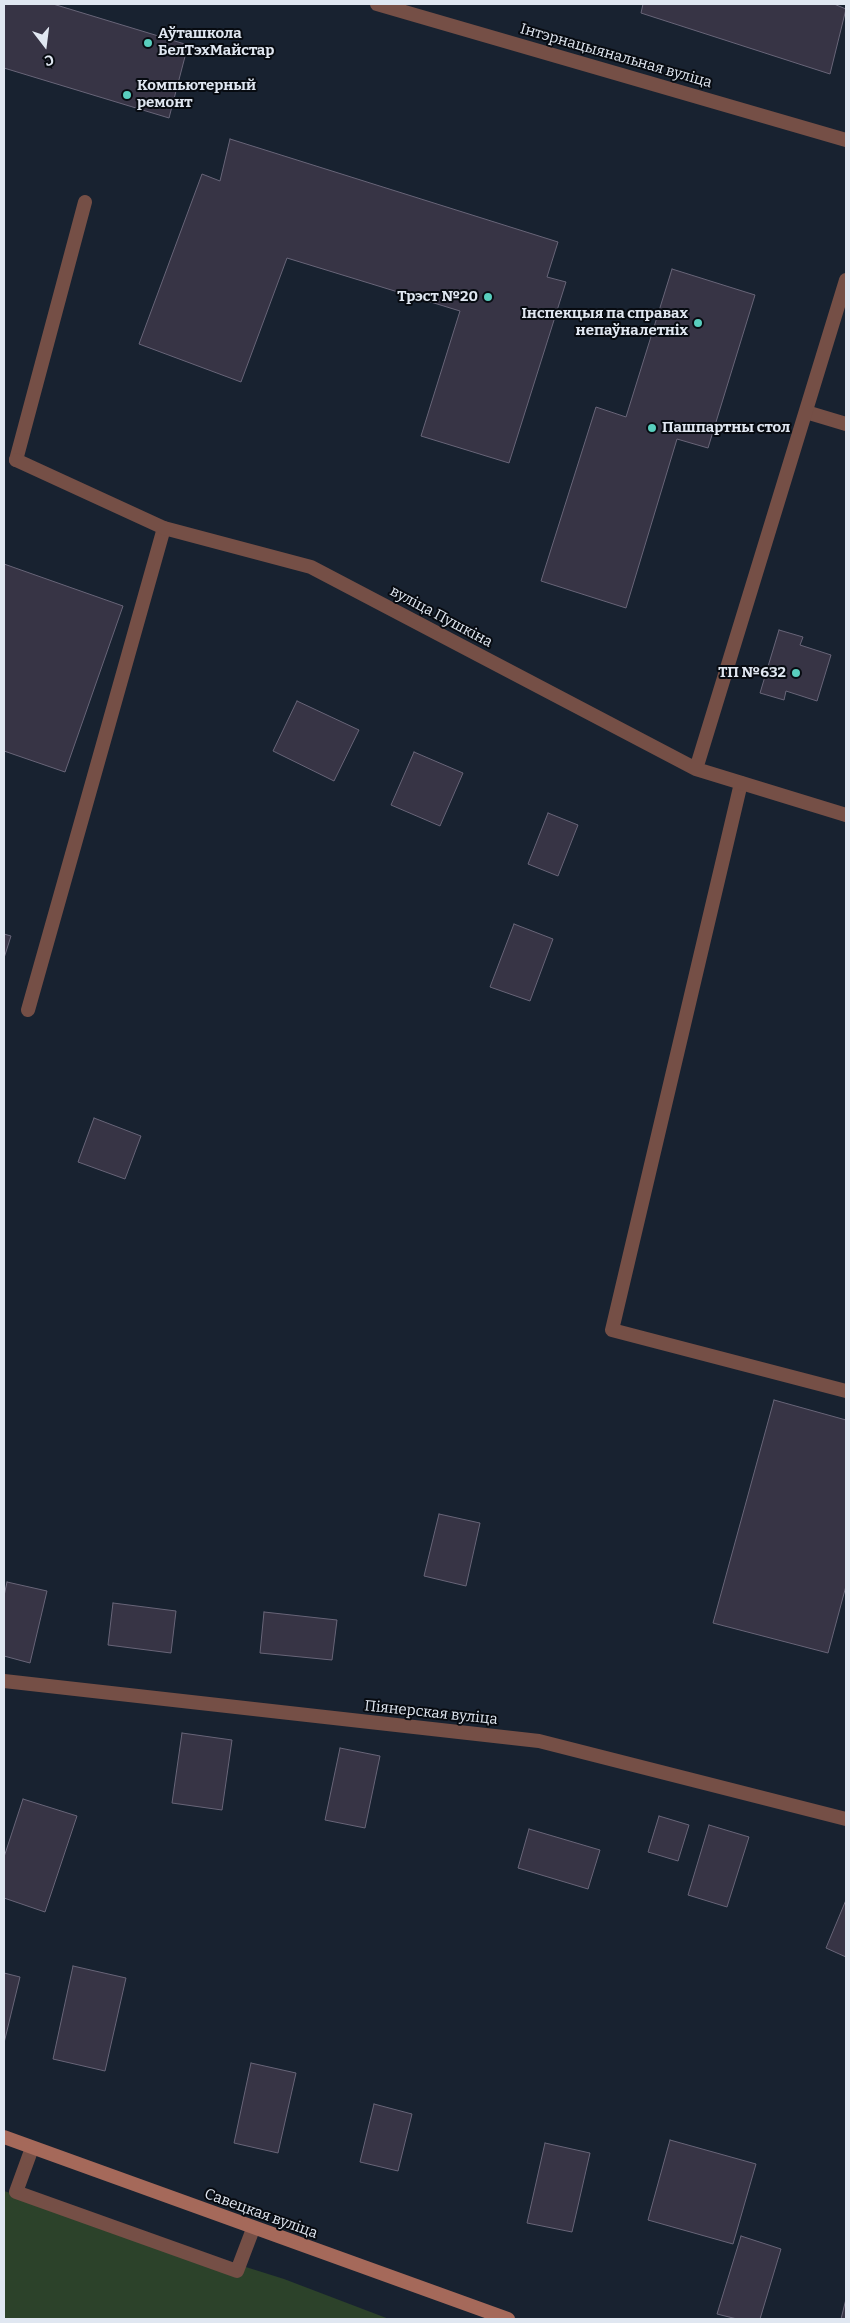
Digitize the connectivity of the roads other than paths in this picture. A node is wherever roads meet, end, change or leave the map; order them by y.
1 (378, 4) edge
2 (846, 140) edge
3 (85, 202) dead end
4 (846, 280) edge
5 (806, 412) junction
6 (846, 424) edge
7 (164, 528) junction
8 (696, 769) junction
9 (741, 783) junction
10 (846, 814) edge
11 (28, 1010) dead end
12 (846, 1391) edge
13 (4, 1681) edge
14 (846, 1819) edge
15 (4, 2138) edge
16 (32, 2148) junction
17 (253, 2229) junction
18 (508, 2319) edge

1 - 2 street, Інтэрнацыянальная вуліца
3 - 7 street, вуліца Пушкіна
4 - 5 street
5 - 6 street
5 - 8 street
7 - 8 street, вуліца Пушкіна
7 - 11 street
8 - 9 street, вуліца Пушкіна
9 - 10 street, вуліца Пушкіна
9 - 12 street
13 - 14 street, Піянерская вуліца
15 - 16 main road, Савецкая вуліца
16 - 17 main road, Савецкая вуліца
16 - 17 street
17 - 18 main road, Савецкая вуліца

